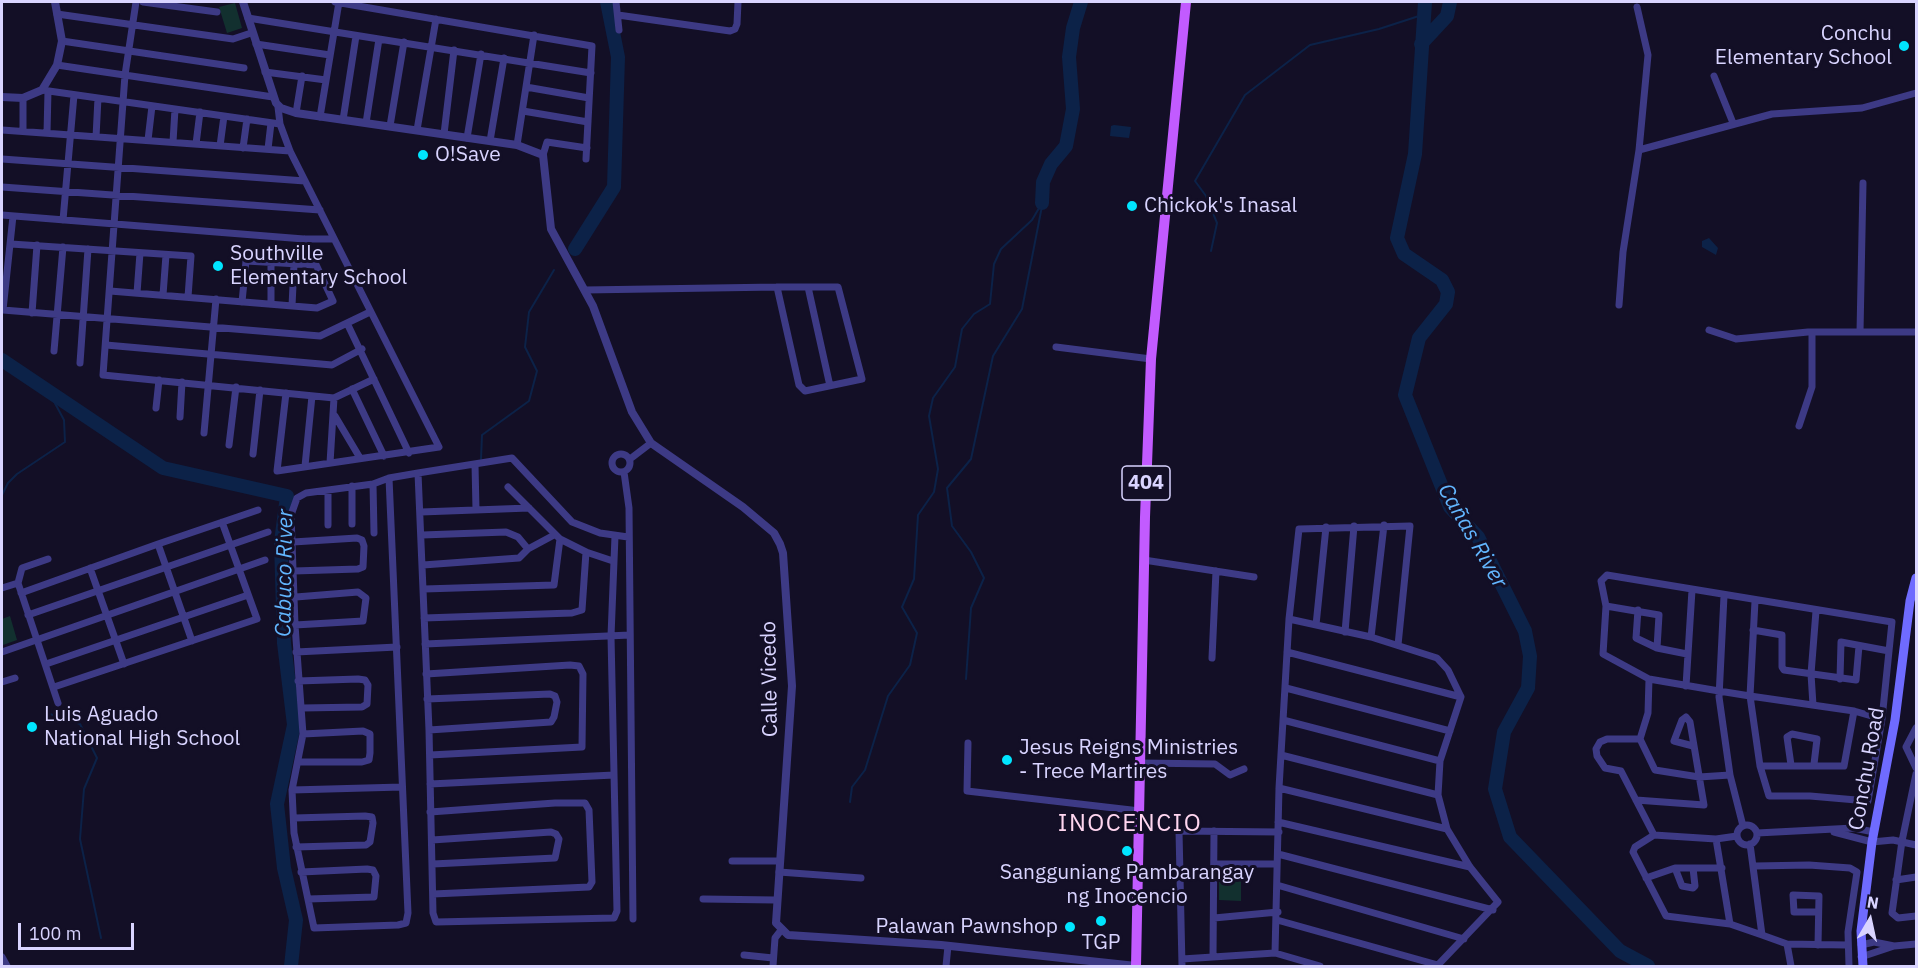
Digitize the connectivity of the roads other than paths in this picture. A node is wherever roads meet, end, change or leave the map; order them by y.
1 (56, 2) edge
2 (136, 2) edge
3 (143, 2) edge
4 (243, 2) edge
5 (337, 2) edge
6 (616, 2) edge
7 (738, 2) edge
8 (1186, 2) edge
9 (165, 3) edge
10 (190, 5) edge
11 (1637, 7) dead end
12 (217, 12) dead end
13 (57, 14) junction
14 (618, 15) junction
15 (248, 18) junction
16 (436, 19) junction
17 (132, 25) junction
18 (619, 30) dead end
19 (333, 32) junction
20 (252, 33) junction
21 (534, 35) junction
22 (356, 36) junction
23 (379, 39) junction
24 (62, 41) junction
25 (404, 42) junction
26 (256, 44) junction
27 (431, 47) junction
28 (454, 50) junction
29 (129, 51) junction
30 (481, 54) junction
31 (330, 55) junction
32 (504, 58) junction
33 (530, 62) junction
34 (57, 65) junction
35 (244, 68) dead end
36 (265, 72) junction
37 (591, 73) junction
38 (125, 75) junction
39 (302, 76) junction
40 (1714, 76) dead end
41 (326, 80) junction
42 (526, 87) junction
43 (45, 90) junction
44 (1917, 93) edge
45 (74, 95) junction
46 (2, 97) edge
47 (273, 97) junction
48 (23, 98) junction
49 (98, 98) junction
50 (589, 98) junction
51 (124, 102) junction
52 (152, 106) junction
53 (278, 107) junction
54 (175, 109) junction
55 (523, 111) junction
56 (200, 112) junction
57 (297, 113) junction
58 (224, 116) junction
59 (320, 117) junction
60 (247, 119) junction
61 (343, 120) junction
62 (588, 122) junction
63 (271, 123) junction
64 (366, 123) junction
65 (1732, 123) junction
66 (280, 124) junction
67 (390, 126) junction
68 (2, 130) edge
69 (417, 130) junction
70 (23, 131) junction
71 (47, 133) junction
72 (444, 134) junction
73 (71, 135) junction
74 (96, 136) junction
75 (467, 138) junction
76 (122, 139) junction
77 (148, 140) junction
78 (490, 141) junction
79 (173, 142) junction
80 (196, 144) junction
81 (517, 145) junction
82 (220, 146) junction
83 (243, 148) junction
84 (587, 148) junction
85 (268, 149) junction
86 (1639, 150) junction
87 (290, 151) junction
88 (543, 155) junction
89 (2, 159) edge
90 (586, 159) dead end
91 (68, 165) junction
92 (119, 168) junction
93 (305, 181) junction
94 (1863, 183) dead end
95 (2, 188) edge
96 (67, 192) junction
97 (117, 195) junction
98 (320, 210) junction
99 (2, 215) edge
100 (13, 216) junction
101 (63, 220) junction
102 (115, 224) junction
103 (304, 239) junction
104 (333, 239) junction
105 (11, 244) junction
106 (37, 246) junction
107 (63, 247) junction
108 (88, 249) junction
109 (113, 251) junction
110 (140, 253) junction
111 (166, 255) junction
112 (271, 262) junction
113 (294, 264) junction
114 (316, 266) junction
115 (323, 277) junction
116 (295, 282) junction
117 (777, 286) junction
118 (808, 287) junction
119 (585, 290) junction
120 (110, 291) junction
121 (137, 293) junction
122 (163, 295) junction
123 (188, 297) junction
124 (216, 299) junction
125 (243, 302) junction
126 (271, 304) junction
127 (1619, 305) dead end
128 (292, 306) junction
129 (370, 312) junction
130 (32, 313) junction
131 (58, 315) junction
132 (83, 317) junction
133 (108, 318) junction
134 (347, 323) junction
135 (214, 328) junction
136 (1709, 330) dead end
137 (1812, 332) junction
138 (1860, 332) junction
139 (1917, 332) edge
140 (106, 345) junction
141 (1056, 348) dead end
142 (362, 349) junction
143 (54, 351) dead end
144 (212, 354) junction
145 (1151, 359) junction
146 (80, 363) dead end
147 (374, 379) junction
148 (159, 380) junction
149 (182, 382) junction
150 (210, 384) junction
151 (830, 386) junction
152 (236, 387) junction
153 (352, 389) junction
154 (260, 390) junction
155 (286, 393) junction
156 (312, 396) junction
157 (334, 398) junction
158 (156, 408) dead end
159 (334, 415) junction
160 (180, 417) dead end
161 (1799, 426) dead end
162 (204, 433) dead end
163 (651, 443) junction
164 (229, 445) dead end
165 (409, 453) junction
166 (253, 454) dead end
167 (384, 456) junction
168 (360, 458) junction
169 (630, 459) junction
170 (330, 463) junction
171 (475, 464) junction
172 (305, 466) junction
173 (624, 472) junction
174 (418, 473) junction
175 (389, 478) junction
176 (373, 484) junction
177 (352, 486) junction
178 (507, 487) dead end
179 (328, 490) junction
180 (529, 508) junction
181 (258, 510) dead end
182 (476, 510) junction
183 (421, 512) junction
184 (222, 522) junction
185 (352, 524) dead end
186 (328, 525) dead end
187 (1384, 525) junction
188 (1354, 526) junction
189 (1326, 527) junction
190 (268, 532) dead end
191 (374, 533) dead end
192 (422, 535) junction
193 (615, 536) junction
194 (557, 537) junction
195 (628, 537) junction
196 (293, 542) junction
197 (158, 544) junction
198 (231, 545) junction
199 (528, 549) junction
200 (586, 552) junction
201 (48, 559) dead end
202 (265, 560) dead end
203 (1144, 560) junction
204 (613, 561) junction
205 (423, 565) junction
206 (166, 567) junction
207 (90, 568) junction
208 (240, 569) junction
209 (294, 571) junction
210 (1216, 571) junction
211 (1254, 577) dead end
212 (1917, 578) edge
213 (18, 583) junction
214 (2, 588) edge
215 (424, 589) junction
216 (1692, 590) junction
217 (98, 591) junction
218 (175, 591) junction
219 (21, 593) junction
220 (248, 595) junction
221 (1724, 596) junction
222 (296, 597) junction
223 (1755, 601) junction
224 (1606, 606) junction
225 (1638, 610) junction
226 (1816, 611) junction
227 (28, 615) junction
228 (107, 615) junction
229 (183, 617) junction
230 (424, 618) junction
231 (1289, 619) junction
232 (295, 625) junction
233 (1316, 625) junction
234 (1753, 630) junction
235 (1345, 632) junction
236 (630, 635) junction
237 (611, 636) junction
238 (1371, 638) junction
239 (37, 639) junction
240 (115, 641) junction
241 (192, 641) junction
242 (424, 644) junction
243 (1398, 645) junction
244 (1859, 646) junction
245 (397, 647) junction
246 (1657, 648) junction
247 (1889, 651) junction
248 (2, 652) edge
249 (296, 652) junction
250 (1287, 652) junction
251 (1687, 654) junction
252 (1212, 658) dead end
253 (46, 663) junction
254 (124, 664) junction
255 (426, 674) junction
256 (1811, 674) junction
257 (15, 678) dead end
258 (1649, 679) junction
259 (1840, 679) junction
260 (298, 681) junction
261 (2, 682) edge
262 (1686, 686) junction
263 (54, 687) junction
264 (1286, 688) junction
265 (1719, 691) junction
266 (1750, 696) junction
267 (1461, 697) junction
268 (427, 699) junction
269 (58, 703) dead end
270 (1813, 705) junction
271 (302, 708) junction
272 (1854, 711) junction
273 (1882, 719) junction
274 (1283, 720) junction
275 (1917, 728) edge
276 (429, 730) junction
277 (1450, 731) junction
278 (303, 734) junction
279 (1640, 739) junction
280 (968, 743) dead end
281 (1693, 746) dead end
282 (430, 755) junction
283 (1281, 755) junction
284 (1440, 761) junction
285 (298, 762) junction
286 (1141, 763) junction
287 (1814, 764) junction
288 (1791, 765) junction
289 (1760, 766) junction
290 (1917, 768) edge
291 (1244, 769) dead end
292 (1917, 774) edge
293 (614, 775) junction
294 (1730, 775) junction
295 (1699, 777) junction
296 (430, 784) junction
297 (402, 788) junction
298 (1279, 788) junction
299 (292, 790) junction
300 (1438, 795) junction
301 (1636, 800) junction
302 (1140, 811) junction
303 (430, 812) junction
304 (294, 818) junction
305 (1278, 822) junction
306 (1743, 826) junction
307 (1447, 829) junction
308 (1214, 831) junction
309 (1831, 831) junction
310 (1279, 832) junction
311 (1874, 832) junction
312 (1756, 833) junction
313 (1654, 835) junction
314 (1737, 836) junction
315 (1716, 839) junction
316 (432, 840) junction
317 (1902, 841) junction
318 (1872, 842) junction
319 (1750, 844) junction
320 (1917, 845) edge
321 (296, 847) junction
322 (1278, 854) junction
323 (732, 861) dead end
324 (780, 861) junction
325 (433, 864) junction
326 (1214, 864) junction
327 (1277, 864) junction
328 (1755, 866) junction
329 (1470, 867) junction
330 (1675, 868) junction
331 (1693, 868) junction
332 (1722, 868) junction
333 (301, 872) junction
334 (779, 872) junction
335 (1917, 877) edge
336 (861, 878) dead end
337 (1646, 879) junction
338 (1896, 880) junction
339 (1278, 885) junction
340 (433, 894) junction
341 (308, 899) junction
342 (703, 899) dead end
343 (775, 900) junction
344 (1493, 910) junction
345 (1818, 912) junction
346 (1277, 916) junction
347 (1917, 916) edge
348 (1214, 918) junction
349 (633, 919) dead end
350 (1730, 924) junction
351 (782, 929) junction
352 (1762, 935) junction
353 (1464, 939) junction
354 (1787, 944) junction
355 (1917, 944) edge
356 (1818, 945) junction
357 (1847, 945) junction
358 (1861, 945) junction
359 (948, 946) junction
360 (1894, 946) junction
361 (1275, 953) junction
362 (744, 954) dead end
363 (2, 957) edge
364 (1213, 957) junction
365 (773, 962) edge
366 (1862, 962) edge
367 (1182, 963) edge
368 (7, 966) edge
369 (946, 966) edge
370 (1136, 966) edge
371 (1320, 966) edge
372 (1437, 966) edge
373 (1791, 966) edge
374 (1848, 966) edge

1 - 13 street
2 - 17 street
3 - 9 street
4 - 15 street
5 - 16 street
5 - 19 street
6 - 14 street
7 - 14 street
8 - 145 main road, 404
9 - 10 street
10 - 12 street
11 - 86 street
13 - 17 street
13 - 24 street
14 - 18 street
15 - 19 street
15 - 20 street
16 - 21 street
16 - 27 street
17 - 20 street
17 - 29 street
19 - 22 street
19 - 31 street
20 - 26 street
21 - 33 street
21 - 37 street
22 - 23 street
22 - 61 street
23 - 25 street
23 - 64 street
24 - 29 street
24 - 34 street
25 - 27 street
25 - 67 street
26 - 31 street
26 - 36 street
27 - 28 street
27 - 69 street
28 - 30 street
28 - 72 street
29 - 35 street
29 - 38 street
30 - 32 street
30 - 75 street
31 - 41 street
32 - 33 street
32 - 78 street
33 - 37 street
33 - 42 street
34 - 38 street
34 - 43 street
36 - 39 street
36 - 47 street
37 - 50 street
38 - 47 street
38 - 51 street
39 - 41 street
39 - 57 street
40 - 65 street
41 - 59 street
42 - 50 street
42 - 55 street
43 - 45 street
43 - 48 street
43 - 71 street
44 - 65 street
45 - 49 street
45 - 73 street
46 - 48 street
47 - 53 street
48 - 70 street
49 - 51 street
49 - 74 street
50 - 62 street
51 - 52 street
51 - 76 street
52 - 54 street
52 - 77 street
53 - 57 street
53 - 66 street
54 - 56 street
54 - 79 street
55 - 62 street
55 - 81 street
56 - 58 street
56 - 80 street
57 - 59 street
58 - 60 street
58 - 82 street
59 - 61 street
60 - 63 street
60 - 83 street
61 - 64 street
62 - 84 street
63 - 66 street
63 - 85 street
64 - 67 street
65 - 86 street
66 - 87 street
67 - 69 street
68 - 70 street
69 - 72 street
70 - 71 street
71 - 73 street
72 - 75 street
73 - 74 street
73 - 91 street
74 - 76 street
75 - 78 street
76 - 77 street
76 - 92 street
77 - 79 street
78 - 81 street
79 - 80 street
80 - 82 street
81 - 88 street
82 - 83 street
83 - 85 street
84 - 88 street
84 - 90 street
85 - 87 street
86 - 127 street
87 - 93 street
88 - 119 street, Calle Vicedo
89 - 91 street
91 - 92 street
91 - 96 street
92 - 93 street
92 - 97 street
93 - 98 street
94 - 138 street
95 - 96 street
96 - 97 street
96 - 101 street
97 - 98 street
97 - 102 street
98 - 104 street
99 - 100 street
100 - 101 street
100 - 105 street
101 - 102 street
102 - 103 street
102 - 109 street
103 - 104 street
103 - 114 street
104 - 129 street
105 - 106 street
105 - 130 street
106 - 107 street
106 - 130 street
107 - 108 street
107 - 131 street
108 - 109 street
108 - 132 street
109 - 110 street
109 - 120 street
110 - 111 street
110 - 121 street
111 - 122 street
111 - 123 street
112 - 113 street
112 - 125 street
112 - 126 street
113 - 114 street
113 - 116 street
114 - 115 street
115 - 116 street
115 - 128 street
116 - 128 street
117 - 118 street
117 - 119 street
117 - 151 street
118 - 151 street
118 - 151 street
119 - 163 street, Calle Vicedo
120 - 121 street
120 - 133 street
121 - 122 street
122 - 123 street
123 - 124 street
124 - 125 street
124 - 135 street
125 - 126 street
126 - 128 street
129 - 134 street
129 - 165 street
130 - 131 street
131 - 132 street
131 - 143 street
132 - 133 street
132 - 146 street
133 - 135 street
133 - 140 street
134 - 135 street
134 - 142 street
135 - 144 street
136 - 137 street
137 - 138 street
137 - 161 street
138 - 139 street
140 - 144 street
140 - 148 street
141 - 145 street
142 - 144 street
142 - 147 street
144 - 150 street
145 - 203 main road, 404
147 - 153 street
147 - 165 street
148 - 149 street
148 - 158 street
149 - 150 street
149 - 160 street
150 - 152 street
150 - 162 street
152 - 154 street
152 - 164 street
153 - 157 street
153 - 167 street
154 - 155 street
154 - 166 street
155 - 156 street
155 - 172 street
156 - 157 street
156 - 172 street
157 - 159 street
159 - 168 street
159 - 170 street
163 - 169 street
163 - 324 street, Calle Vicedo
165 - 167 street
167 - 168 street
168 - 170 street
169 - 173 street
169 - 173 street
170 - 172 street
171 - 174 street
171 - 182 street
171 - 193 street
173 - 195 street
174 - 175 street
174 - 183 street
175 - 176 street
175 - 245 street
176 - 177 street
176 - 191 street
177 - 179 street
177 - 185 street
178 - 180 street
179 - 186 street
179 - 196 street
180 - 182 street
180 - 194 street
181 - 184 street
182 - 183 street
183 - 192 street
184 - 197 street
184 - 198 street
187 - 188 street
187 - 238 street
187 - 243 street
188 - 189 street
188 - 235 street
189 - 231 street
189 - 233 street
190 - 198 street
192 - 199 street
192 - 205 street
193 - 195 street
193 - 204 street
194 - 199 street
194 - 200 street
194 - 215 street
195 - 236 street
196 - 209 street
196 - 209 street
197 - 206 street
197 - 207 street
198 - 206 street
198 - 208 street
199 - 205 street
200 - 204 street
200 - 230 street
201 - 213 street
202 - 208 street
203 - 210 street
203 - 286 main road, 404
204 - 237 street
205 - 215 street
206 - 217 street
206 - 218 street
207 - 217 street
207 - 219 street
208 - 218 street
208 - 220 street
209 - 222 street
210 - 211 street
210 - 252 street
212 - 311 main road, Conchu Road
213 - 214 street
213 - 219 street
215 - 230 street
216 - 221 street
216 - 224 street
216 - 251 street
217 - 227 street
217 - 228 street
218 - 228 street
218 - 229 street
219 - 227 street
220 - 229 street
220 - 241 street
221 - 223 street
221 - 265 street
222 - 232 street
222 - 232 street
223 - 226 street
223 - 234 street
224 - 225 street
224 - 258 street
225 - 246 street
225 - 246 street
226 - 247 street
226 - 256 street
227 - 239 street
228 - 239 street
228 - 240 street
229 - 240 street
229 - 241 street
230 - 242 street
231 - 233 street
231 - 250 street
232 - 249 street
233 - 235 street
234 - 256 street
234 - 266 street
235 - 238 street
236 - 237 street
236 - 349 street
237 - 242 street
237 - 293 street
238 - 243 street
239 - 248 street
239 - 253 street
240 - 253 street
240 - 254 street
241 - 254 street
242 - 255 street
243 - 267 street
244 - 247 street
244 - 259 street
244 - 259 street
245 - 249 street
245 - 297 street
246 - 251 street
247 - 273 street
249 - 260 street
250 - 264 street
250 - 267 street
251 - 262 street
253 - 263 street
254 - 263 street
255 - 268 street
255 - 282 street
256 - 259 street
256 - 270 street
257 - 261 street
258 - 262 street
258 - 279 street
260 - 271 street
260 - 271 street
262 - 265 street
263 - 269 street
264 - 274 street
264 - 277 street
265 - 266 street
265 - 294 street
266 - 270 street
266 - 289 street
267 - 277 street
268 - 276 street
268 - 276 street
270 - 272 street
271 - 278 street
272 - 273 street
272 - 287 street
273 - 289 street
274 - 283 street
274 - 284 street
275 - 290 street
276 - 282 street
277 - 284 street
278 - 285 street
278 - 285 street
279 - 295 street
279 - 301 street
280 - 302 street
281 - 295 street
282 - 296 street
283 - 298 street
283 - 300 street
284 - 300 street
285 - 299 street
286 - 291 street
286 - 302 main road, 404
287 - 288 street
287 - 288 street
288 - 289 street
292 - 317 street
293 - 296 street
293 - 340 street
294 - 295 street
294 - 306 street
295 - 301 street
296 - 303 street
297 - 299 street
297 - 341 street
298 - 305 street
298 - 307 street
299 - 304 street
300 - 307 street
301 - 313 street
302 - 370 main road, 404
303 - 316 street
303 - 340 street
304 - 321 street
304 - 321 street
305 - 310 street
305 - 329 street
306 - 312 street
306 - 314 street
307 - 329 street
308 - 310 street
308 - 326 street
308 - 367 street
309 - 311 street
309 - 312 street
309 - 318 street
310 - 322 street
311 - 318 main road, Conchu Road
312 - 319 street
313 - 315 street
313 - 337 street
314 - 315 street
314 - 319 street
315 - 332 street
316 - 325 street
316 - 325 street
317 - 318 street
317 - 320 street
317 - 338 street
318 - 358 main road, Conchu Road
319 - 328 street
321 - 333 street
322 - 327 street
322 - 344 street
323 - 324 street
324 - 334 street, Calle Vicedo
325 - 340 street
326 - 327 street
326 - 348 street
327 - 339 street
328 - 352 street
328 - 357 street
329 - 344 street
330 - 331 street
330 - 331 street
330 - 337 street
331 - 332 street
332 - 350 street
333 - 341 street
333 - 341 street
334 - 336 street
334 - 343 street, Calle Vicedo
335 - 338 street
337 - 350 street
338 - 347 street
339 - 346 street
339 - 353 street
342 - 343 street
343 - 351 street, Calle Vicedo
344 - 353 street
345 - 345 street
345 - 356 street
346 - 348 street
346 - 361 street
346 - 372 street
348 - 364 street
350 - 352 street
351 - 359 street
351 - 365 street
352 - 354 street
353 - 372 street
354 - 356 street
354 - 373 street
355 - 360 street
356 - 357 street
357 - 374 street
358 - 360 street
358 - 366 main road, Conchu Road
359 - 369 street
359 - 370 street
360 - 366 street
361 - 364 street
361 - 371 street
362 - 365 street
363 - 368 street
364 - 367 street

